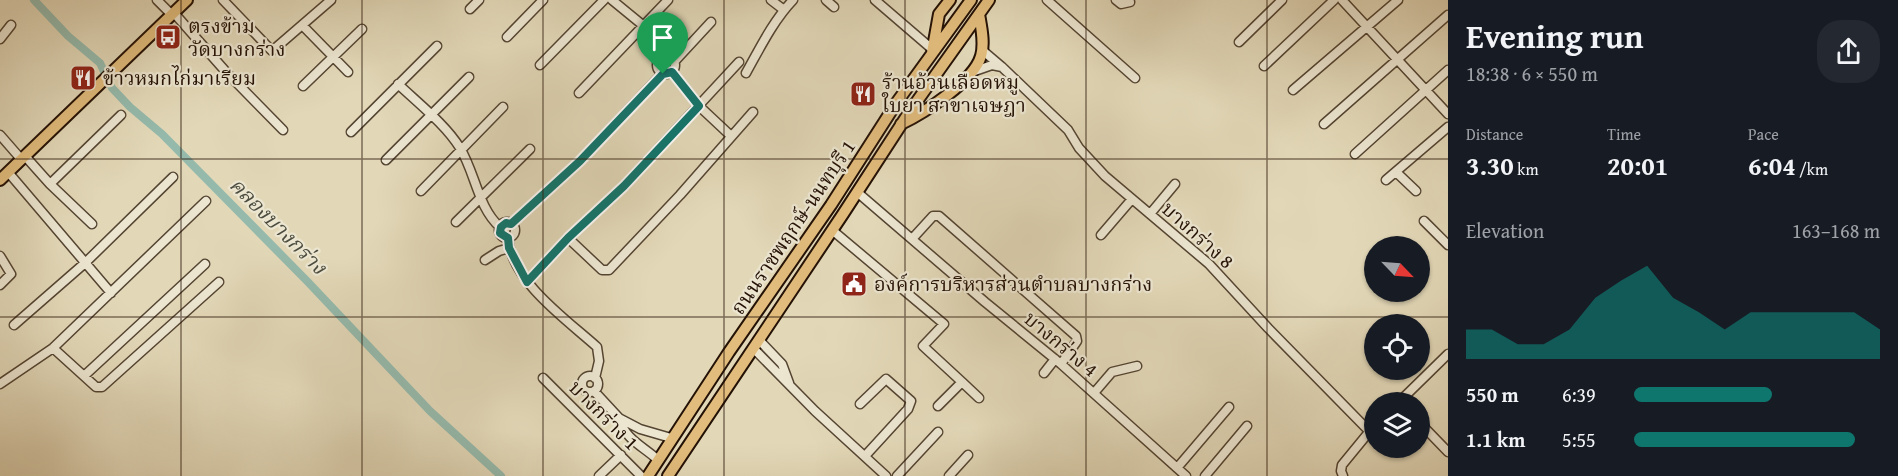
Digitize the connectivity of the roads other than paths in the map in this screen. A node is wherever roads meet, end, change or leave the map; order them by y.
1 (157, 0) edge
2 (187, 0) edge
3 (223, 0) edge
4 (331, 0) edge
5 (479, 0) edge
6 (543, 0) edge
7 (604, 0) edge
8 (612, 0) edge
9 (668, 0) edge
10 (771, 0) edge
11 (793, 0) edge
12 (825, 0) edge
13 (875, 0) edge
14 (951, 0) edge
15 (970, 0) edge
16 (989, 0) edge
17 (1047, 0) edge
18 (1116, 0) edge
19 (1282, 0) edge
20 (1334, 0) edge
21 (1342, 0) edge
22 (1398, 0) edge
23 (1130, 2) dead end
24 (834, 7) dead end
25 (470, 9) dead end
26 (784, 10) junction
27 (173, 14) junction
28 (979, 14) junction
29 (1448, 15) edge
30 (711, 22) dead end
31 (643, 24) junction
32 (11, 25) dead end
33 (303, 26) junction
34 (1367, 27) junction
35 (362, 28) dead end
36 (934, 33) junction
37 (917, 36) junction
38 (507, 37) dead end
39 (0, 39) edge
40 (1239, 42) dead end
41 (437, 46) dead end
42 (982, 50) junction
43 (932, 51) junction
44 (666, 55) junction
45 (332, 57) junction
46 (1397, 60) junction
47 (674, 62) junction
48 (739, 62) dead end
49 (540, 65) dead end
50 (1264, 66) dead end
51 (1002, 67) junction
52 (1448, 70) edge
53 (348, 72) dead end
54 (972, 72) junction
55 (667, 73) junction
56 (747, 73) dead end
57 (469, 76) dead end
58 (1135, 78) dead end
59 (398, 84) junction
60 (303, 87) dead end
61 (1293, 90) dead end
62 (1425, 90) junction
63 (579, 93) dead end
64 (699, 106) junction
65 (503, 107) dead end
66 (753, 112) dead end
67 (122, 114) dead end
68 (1448, 114) edge
69 (430, 115) junction
70 (901, 124) junction
71 (1324, 124) dead end
72 (1448, 127) edge
73 (283, 130) dead end
74 (351, 132) dead end
75 (0, 135) edge
76 (732, 136) junction
77 (461, 149) junction
78 (530, 149) dead end
79 (1355, 154) dead end
80 (23, 158) junction
81 (386, 160) dead end
82 (1396, 172) junction
83 (4, 176) edge
84 (173, 177) dead end
85 (1386, 180) dead end
86 (50, 184) junction
87 (1175, 184) dead end
88 (421, 191) dead end
89 (1416, 191) dead end
90 (858, 192) junction
91 (482, 198) junction
92 (1132, 199) junction
93 (206, 201) dead end
94 (1150, 214) junction
95 (1424, 221) dead end
96 (456, 222) dead end
97 (92, 224) dead end
98 (511, 224) junction
99 (501, 227) junction
100 (832, 230) junction
101 (1101, 235) dead end
102 (508, 238) junction
103 (568, 238) junction
104 (912, 239) junction
105 (1448, 245) edge
106 (509, 248) junction
107 (0, 256) edge
108 (485, 260) dead end
109 (85, 262) junction
110 (205, 264) dead end
111 (219, 282) dead end
112 (527, 282) junction
113 (0, 285) edge
114 (111, 293) junction
115 (14, 325) dead end
116 (756, 344) junction
117 (53, 348) junction
118 (1448, 354) edge
119 (1058, 362) junction
120 (1137, 366) dead end
121 (1044, 373) dead end
122 (84, 376) junction
123 (543, 378) dead end
124 (595, 378) junction
125 (962, 382) junction
126 (0, 384) edge
127 (594, 391) junction
128 (1410, 392) edge
129 (1094, 393) junction
130 (979, 398) dead end
131 (860, 404) dead end
132 (938, 406) dead end
133 (1229, 407) dead end
134 (619, 418) junction
135 (1364, 422) edge
136 (1247, 426) dead end
137 (650, 432) junction
138 (938, 432) dead end
139 (1430, 433) edge
140 (671, 438) junction
141 (1364, 438) edge
142 (644, 448) junction
143 (1448, 452) edge
144 (968, 454) dead end
145 (621, 455) junction
146 (865, 456) junction
147 (657, 459) junction
148 (1177, 468) junction
149 (599, 476) edge
150 (641, 476) edge
151 (648, 476) edge
152 (668, 476) edge
153 (886, 476) edge
154 (897, 476) edge
155 (949, 476) edge
156 (1186, 476) edge
157 (1205, 476) edge
158 (1343, 476) edge

1 - 27 street
2 - 27 main road
3 - 33 street
4 - 33 street
5 - 25 street
6 - 38 street
7 - 49 street
8 - 31 street
9 - 31 street
10 - 26 street
11 - 26 street
12 - 24 street
13 - 37 street
14 - 36 main road
15 - 43 main road, ถนนราชพฤกษ์-นนทบุรี 1
16 - 28 main road, ถนนราชพฤกษ์-นนทบุรี 1
17 - 58 street
18 - 23 street
19 - 40 street
20 - 50 street
21 - 34 street
22 - 34 street
26 - 56 street
27 - 73 street
27 - 80 main road
28 - 42 main road
28 - 70 main road, ถนนราชพฤกษ์-นนทบุรี 1
29 - 46 street
30 - 47 street
31 - 44 street
31 - 63 street
32 - 39 street
33 - 45 street
34 - 46 street
34 - 61 street
35 - 45 street
36 - 37 street
36 - 43 main road
37 - 43 street
41 - 59 street
42 - 51 street, บางกร่าง 8
42 - 54 main road
43 - 140 main road, ถนนราชพฤกษ์-นนทบุรี 1
44 - 47 street
44 - 55 street
45 - 53 street
45 - 60 street
46 - 62 street
46 - 71 street
47 - 55 street
48 - 64 street
51 - 54 street
51 - 92 street, บางกร่าง 8
52 - 62 street
54 - 70 main road
55 - 64 street
55 - 98 street
57 - 69 street
59 - 69 street
59 - 74 street
62 - 68 street
62 - 79 street
64 - 76 street
64 - 103 street
65 - 77 street
66 - 76 street
67 - 86 street
69 - 77 street
69 - 81 street
70 - 90 main road, ถนนราชพฤกษ์-นนทบุรี 1
72 - 82 street
75 - 80 street
76 - 103 street
77 - 88 street
77 - 91 street
78 - 91 street
80 - 83 main road
80 - 86 street
82 - 85 street
82 - 89 street
83 - 109 street
84 - 109 street
86 - 97 street
87 - 94 street
90 - 100 main road, ถนนราชพฤกษ์-นนทบุรี 1
90 - 104 street, บางกร่าง 4
91 - 96 street
91 - 99 street
92 - 94 street, บางกร่าง 8
92 - 101 street
93 - 114 street
94 - 135 street, บางกร่าง 8
95 - 105 street
98 - 99 street
98 - 102 street
99 - 102 street
100 - 116 main road, ถนนราชพฤกษ์-นนทบุรี 1
100 - 125 street
102 - 106 street
103 - 112 street
104 - 119 street, บางกร่าง 4
104 - 119 street
106 - 108 street
106 - 112 street
107 - 113 street
109 - 114 street
109 - 115 street
110 - 122 street
111 - 122 street
112 - 124 street
114 - 117 street
116 - 146 street
116 - 152 main road, ถนนราชพฤกษ์-นนทบุรี 1
117 - 122 street
117 - 126 street
118 - 128 street
119 - 121 street
119 - 129 street, บางกร่าง 4
120 - 129 street
123 - 145 street, บางกร่าง 1
124 - 127 street
124 - 127 street
125 - 130 street
125 - 132 street
127 - 134 street
129 - 148 street, บางกร่าง 4
131 - 146 street
133 - 148 street
134 - 137 street
134 - 142 street
136 - 157 street
137 - 140 street
137 - 142 street
138 - 154 street
139 - 143 street
140 - 147 main road, ถนนราชพฤกษ์-นนทบุรี 1
141 - 158 street
142 - 147 street
144 - 155 street
145 - 149 street
145 - 150 street, บางกร่าง 1
146 - 153 street
147 - 151 main road, ถนนราชพฤกษ์-นนทบุรี 1
148 - 156 street, บางกร่าง 4

